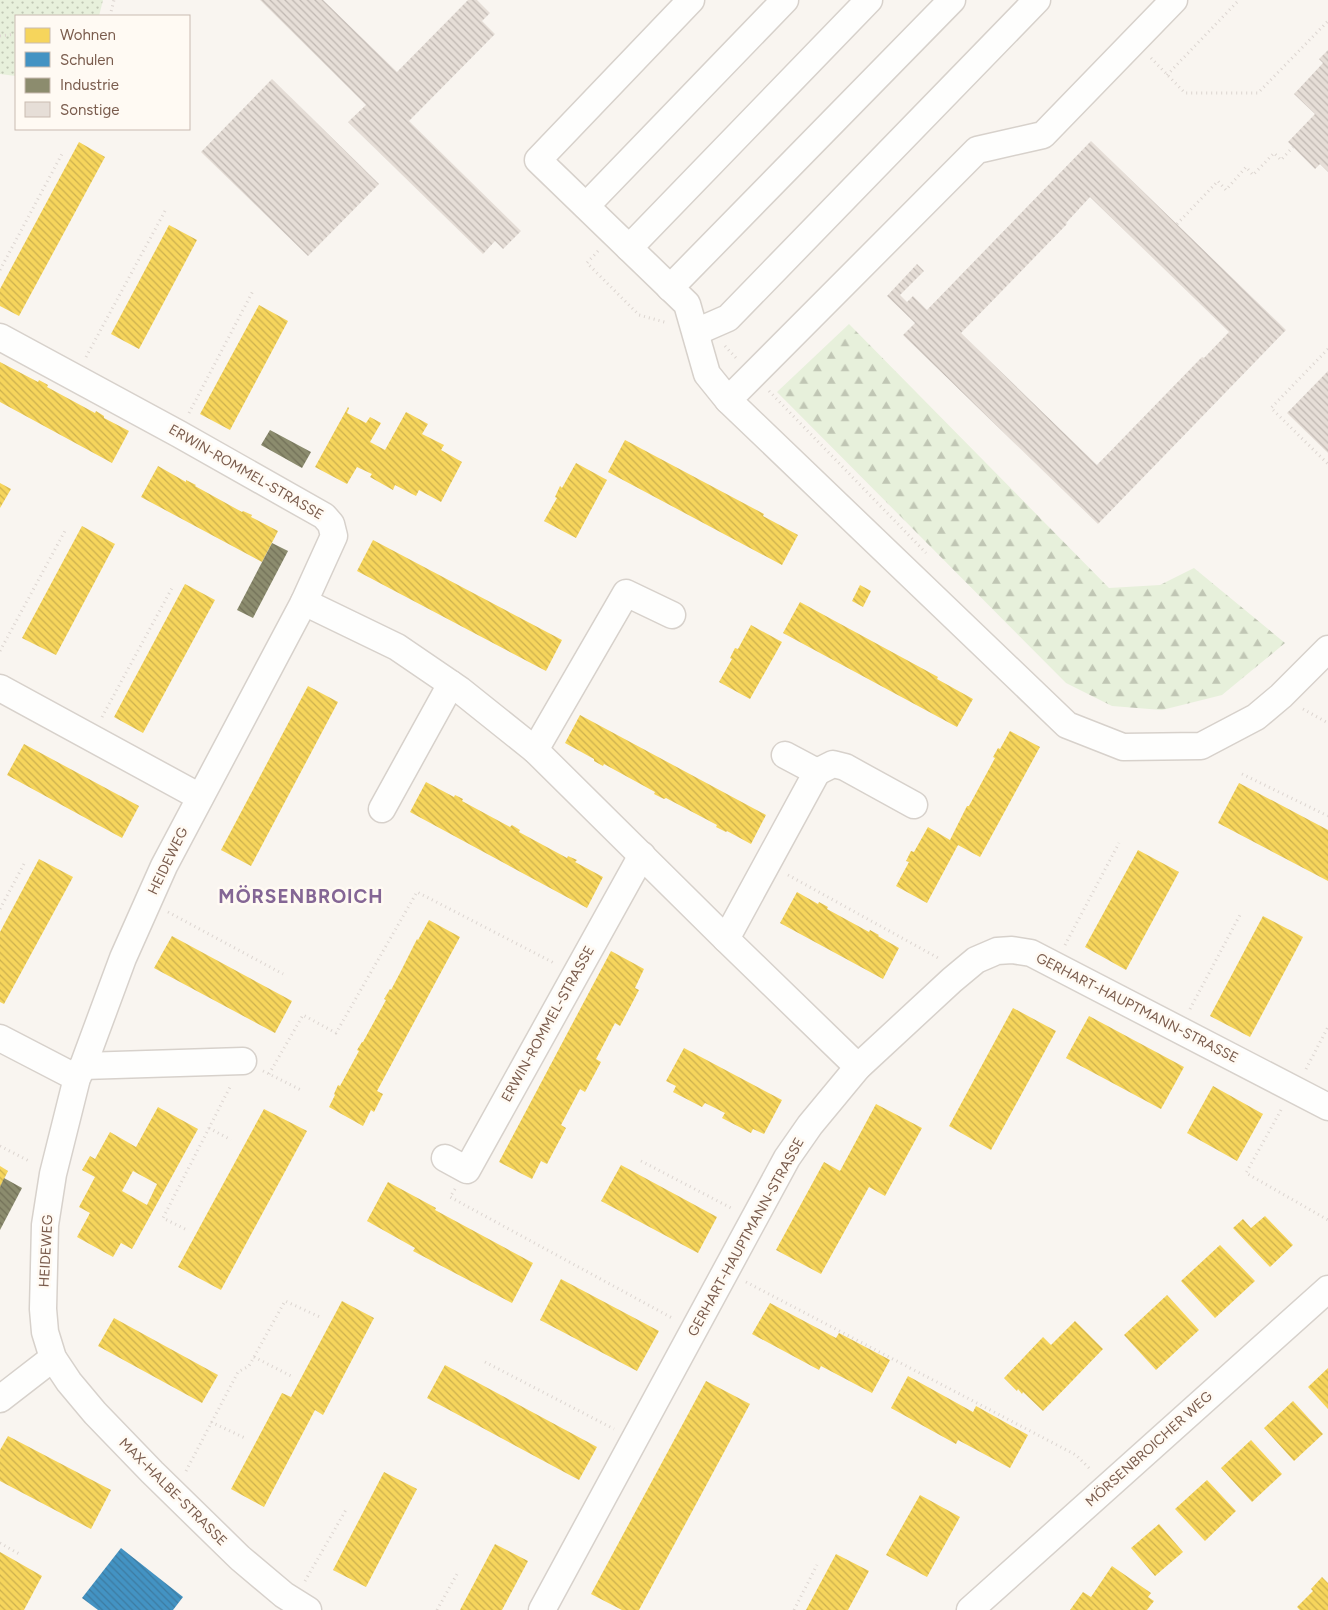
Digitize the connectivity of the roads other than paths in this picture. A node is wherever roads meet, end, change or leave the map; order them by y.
1 (691, 0) edge
2 (785, 0) edge
3 (869, 0) edge
4 (952, 0) edge
5 (1037, 0) edge
6 (1174, 0) edge
7 (586, 206) junction
8 (622, 241) junction
9 (670, 288) junction
10 (696, 332) junction
11 (0, 337) edge
12 (728, 400) junction
13 (304, 602) junction
14 (672, 615) dead end
15 (1328, 649) edge
16 (451, 684) junction
17 (0, 688) edge
18 (535, 750) junction
19 (785, 756) dead end
20 (817, 772) junction
21 (200, 797) junction
22 (914, 805) dead end
23 (382, 809) dead end
24 (642, 856) junction
25 (726, 939) junction
26 (0, 1038) edge
27 (244, 1061) road end
28 (858, 1067) junction
29 (80, 1072) junction
30 (1328, 1107) edge
31 (456, 1164) road end
32 (1328, 1289) edge
33 (53, 1358) junction
34 (0, 1399) edge
35 (301, 1605) edge
36 (542, 1610) edge
37 (970, 1610) edge

1 - 7 street
2 - 7 street
3 - 8 street
4 - 9 street
5 - 10 street
6 - 12 street
7 - 8 street
8 - 9 street
9 - 10 street
10 - 12 street
11 - 13 street, ERWIN-ROMMEL-STRASSE
12 - 15 street
13 - 16 street
13 - 21 street, HEIDEWEG
14 - 18 street
16 - 18 street
16 - 23 street
17 - 21 street
18 - 24 street
19 - 20 street
20 - 22 street
20 - 25 street
21 - 29 street, HEIDEWEG
24 - 25 street
24 - 31 street, ERWIN-ROMMEL-STRASSE
25 - 28 street
26 - 29 street
27 - 29 street
28 - 30 street, GERHART-HAUPTMANN-STRASSE
28 - 36 street, GERHART-HAUPTMANN-STRASSE
29 - 33 street, HEIDEWEG
32 - 37 street, MÖRSENBROICHER WEG
33 - 34 street
33 - 35 street, MAX-HALBE-STRASSE

